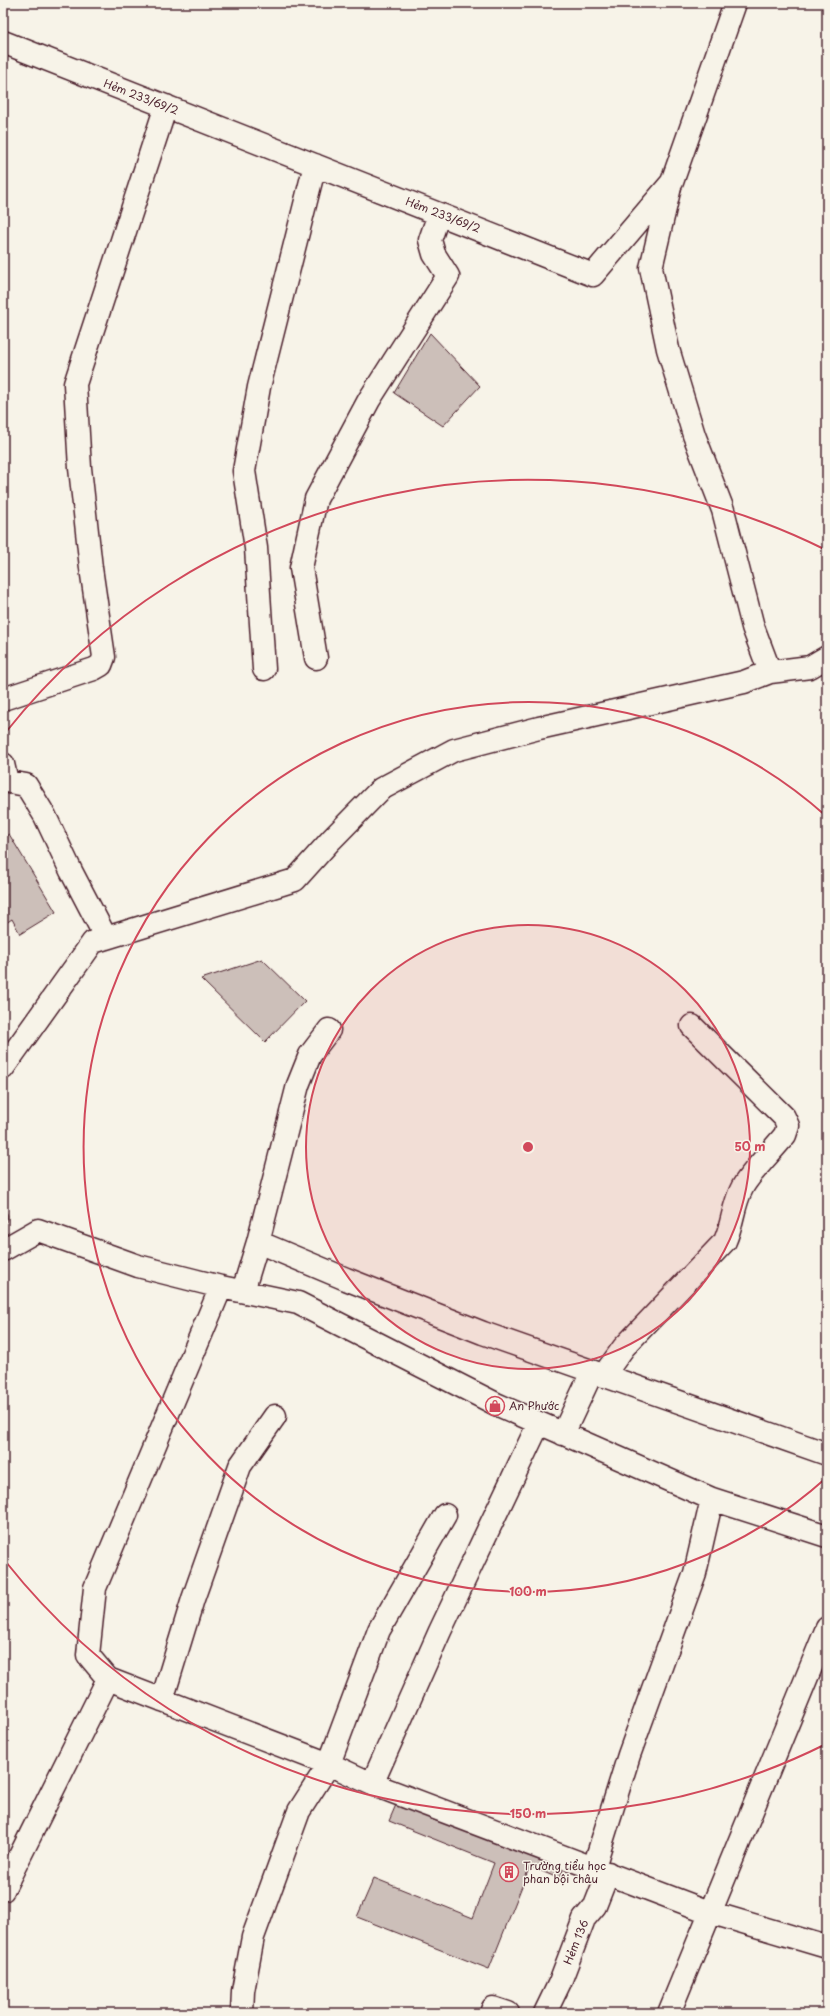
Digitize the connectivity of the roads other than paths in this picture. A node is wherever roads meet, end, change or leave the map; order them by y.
1 (734, 3) edge
2 (3, 42) edge
3 (166, 106) junction
4 (315, 165) junction
5 (672, 182) junction
6 (438, 214) junction
7 (827, 657) edge
8 (316, 658) dead end
9 (264, 669) dead end
10 (770, 672) junction
11 (3, 699) edge
12 (3, 764) edge
13 (106, 938) junction
14 (692, 1026) dead end
15 (329, 1030) dead end
16 (3, 1068) edge
17 (258, 1242) junction
18 (3, 1250) edge
19 (221, 1287) junction
20 (243, 1291) junction
21 (597, 1374) junction
22 (274, 1416) dead end
23 (539, 1423) junction
24 (563, 1434) junction
25 (827, 1454) edge
26 (712, 1499) junction
27 (445, 1515) dead end
28 (827, 1536) edge
29 (827, 1628) edge
30 (108, 1679) junction
31 (162, 1700) junction
32 (329, 1764) junction
33 (372, 1784) junction
34 (601, 1870) junction
35 (3, 1890) edge
36 (709, 1912) junction
37 (827, 1947) edge
38 (242, 2013) edge
39 (491, 2013) edge
40 (508, 2013) edge
41 (545, 2013) edge
42 (669, 2013) edge

1 - 5 street, Hẻm 233/69/2
2 - 3 street, Hẻm 233/69/2
3 - 4 street, Hẻm 233/69/2
3 - 11 street
4 - 6 street, Hẻm 233/69/2
4 - 9 street
5 - 6 street, Hẻm 233/69/2
5 - 10 street
6 - 8 street
7 - 10 street
10 - 13 street
12 - 13 street
13 - 16 street
14 - 21 street
15 - 17 street
17 - 20 street
17 - 21 street
18 - 19 street
19 - 20 street
19 - 30 street
20 - 23 street
21 - 24 street
21 - 25 street
22 - 31 street
23 - 24 street
23 - 33 street
24 - 26 street
26 - 28 street
26 - 34 street, Hẻm 136
27 - 32 street
29 - 36 street
30 - 31 street
30 - 35 street
31 - 32 street
32 - 33 street
32 - 38 street
33 - 34 street
34 - 36 street
34 - 41 street, Hẻm 136
36 - 37 street
36 - 42 street
39 - 40 street

